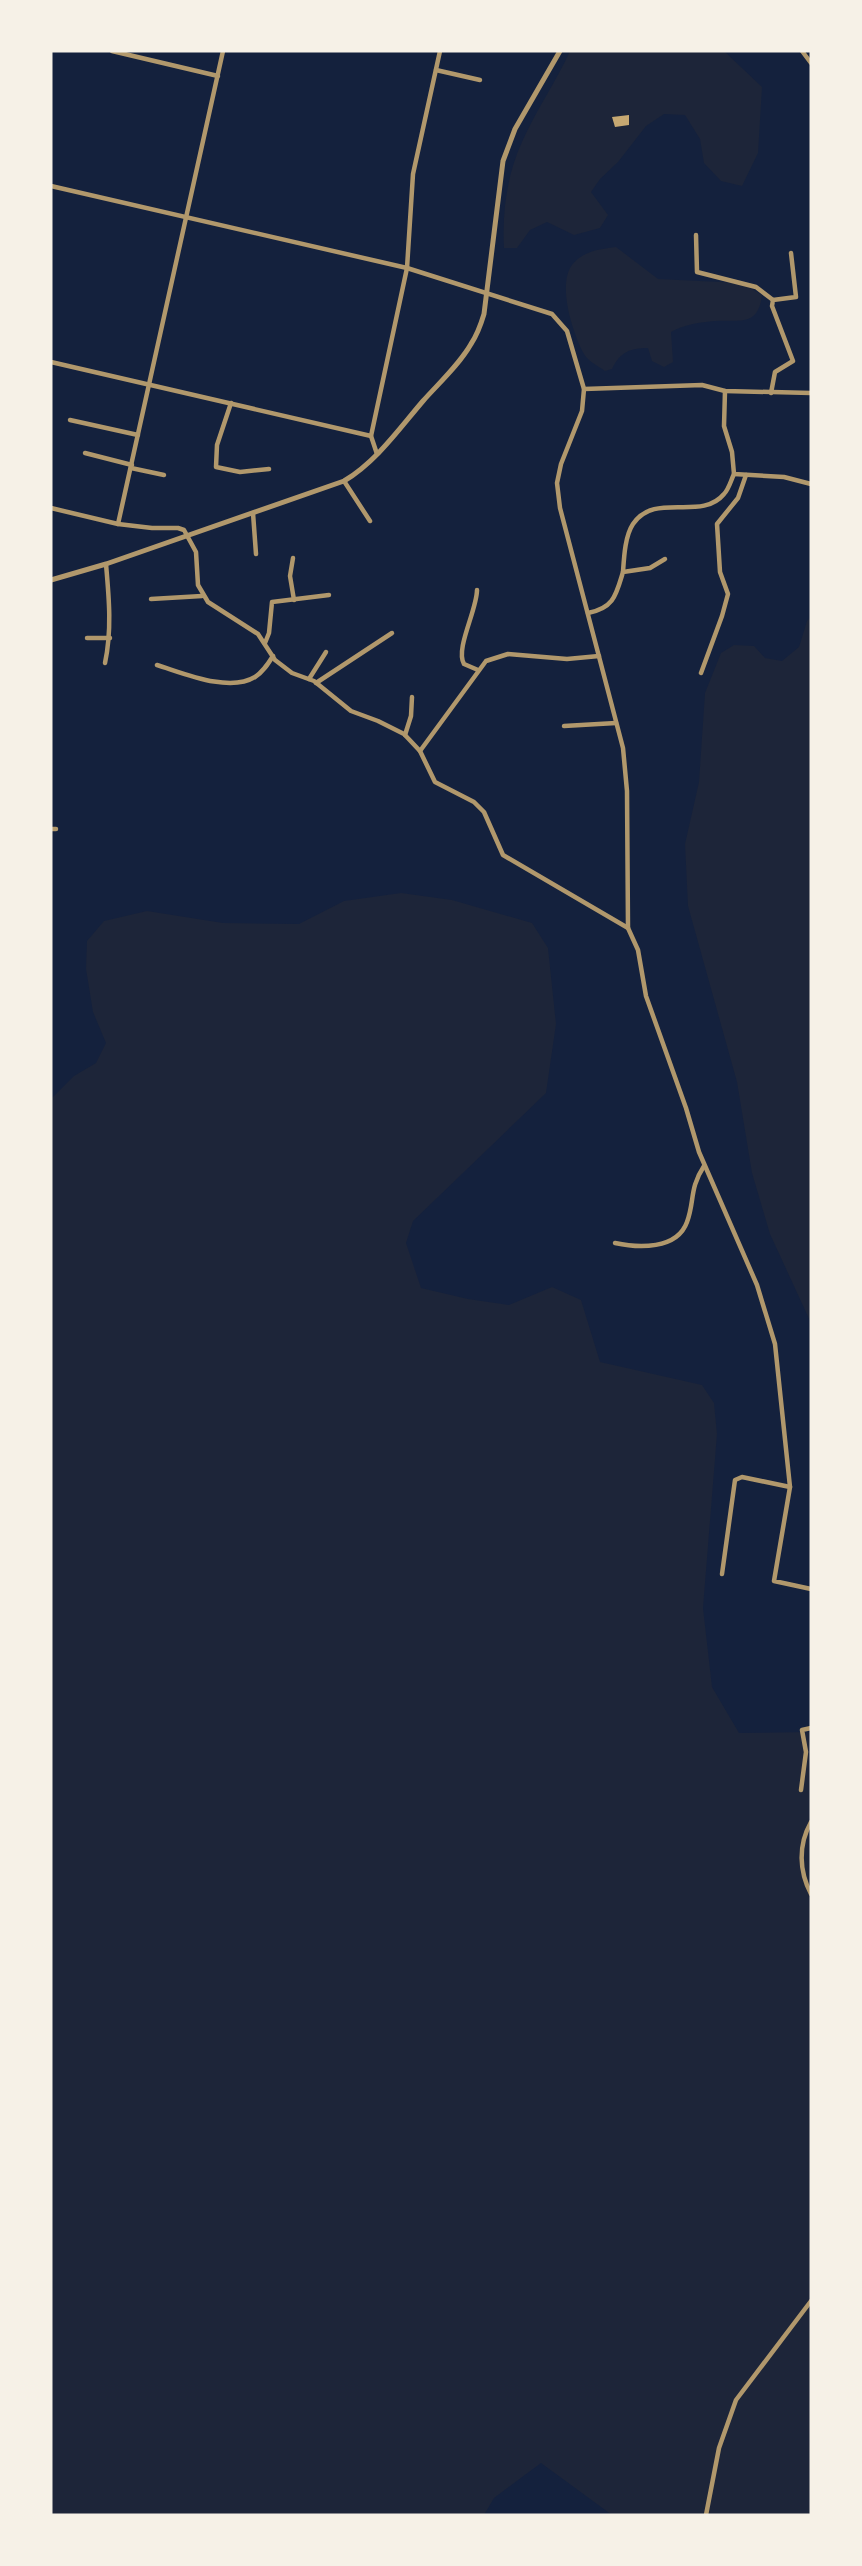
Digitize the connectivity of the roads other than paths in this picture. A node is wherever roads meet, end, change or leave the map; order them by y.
1 (113, 51) edge
2 (223, 51) edge
3 (440, 51) edge
4 (560, 51) edge
5 (802, 51) edge
6 (811, 63) edge
7 (436, 70) junction
8 (218, 76) junction
9 (480, 80) dead end
10 (51, 186) edge
11 (186, 217) junction
12 (696, 235) dead end
13 (791, 253) dead end
14 (408, 268) junction
15 (487, 295) junction
16 (773, 300) junction
17 (51, 362) edge
18 (149, 384) junction
19 (584, 389) junction
20 (725, 391) junction
21 (771, 393) junction
22 (811, 393) edge
23 (231, 403) junction
24 (70, 419) dead end
25 (138, 435) junction
26 (371, 436) junction
27 (86, 453) dead end
28 (377, 454) junction
29 (131, 466) junction
30 (269, 469) dead end
31 (734, 474) junction
32 (164, 475) dead end
33 (746, 475) junction
34 (344, 481) junction
35 (811, 484) edge
36 (51, 508) edge
37 (253, 513) junction
38 (370, 521) dead end
39 (118, 524) junction
40 (188, 535) junction
41 (256, 554) dead end
42 (293, 558) dead end
43 (665, 559) dead end
44 (106, 564) junction
45 (623, 572) junction
46 (51, 580) edge
47 (477, 590) dead end
48 (329, 595) dead end
49 (203, 596) junction
50 (150, 599) dead end
51 (294, 600) junction
52 (588, 612) junction
53 (392, 633) dead end
54 (87, 638) dead end
55 (110, 638) junction
56 (264, 644) junction
57 (326, 652) dead end
58 (273, 656) junction
59 (599, 656) junction
60 (105, 663) dead end
61 (157, 665) dead end
62 (478, 670) junction
63 (701, 673) dead end
64 (309, 679) junction
65 (316, 683) junction
66 (412, 697) dead end
67 (616, 723) junction
68 (564, 726) dead end
69 (405, 736) junction
70 (420, 751) junction
71 (628, 928) junction
72 (705, 1165) junction
73 (615, 1243) dead end
74 (790, 1487) junction
75 (722, 1574) dead end
76 (811, 1589) edge
77 (811, 1728) edge
78 (801, 1790) dead end
79 (811, 1822) edge
80 (811, 1894) edge
81 (811, 2301) edge
82 (706, 2515) edge

1 - 8 street
2 - 8 street
3 - 7 street
4 - 15 street
5 - 6 street
7 - 9 street
7 - 14 street
8 - 11 street
10 - 11 street
11 - 14 street
11 - 18 street
12 - 16 street
13 - 16 street
14 - 15 street
14 - 26 street
15 - 19 street
15 - 28 street
16 - 21 street
17 - 18 street
18 - 23 street
18 - 25 street
19 - 20 street
19 - 52 street
20 - 21 street
20 - 31 street
21 - 22 street
23 - 26 street
23 - 30 street
24 - 25 street
25 - 29 street
26 - 28 street
27 - 29 street
28 - 34 street
29 - 32 street
29 - 39 street
31 - 33 street
31 - 45 street
33 - 35 street
33 - 63 street
34 - 37 street
34 - 38 street
36 - 39 street
37 - 40 street
37 - 41 street
39 - 40 street
40 - 44 street
40 - 49 street
42 - 51 street
43 - 45 street
44 - 46 street
44 - 55 street
45 - 52 street
47 - 62 street
48 - 51 street
49 - 50 street
49 - 56 street
51 - 56 street
52 - 59 street
53 - 65 street
54 - 55 street
55 - 60 street
56 - 58 street
57 - 64 street
58 - 61 street
58 - 64 street
59 - 62 street
59 - 67 street
62 - 70 street
64 - 65 street
65 - 69 street
66 - 69 street
67 - 68 street
67 - 71 street
69 - 70 street
70 - 71 street
71 - 72 street
72 - 73 street
72 - 74 street
74 - 75 street
74 - 76 street
77 - 78 street
79 - 80 street
81 - 82 street

